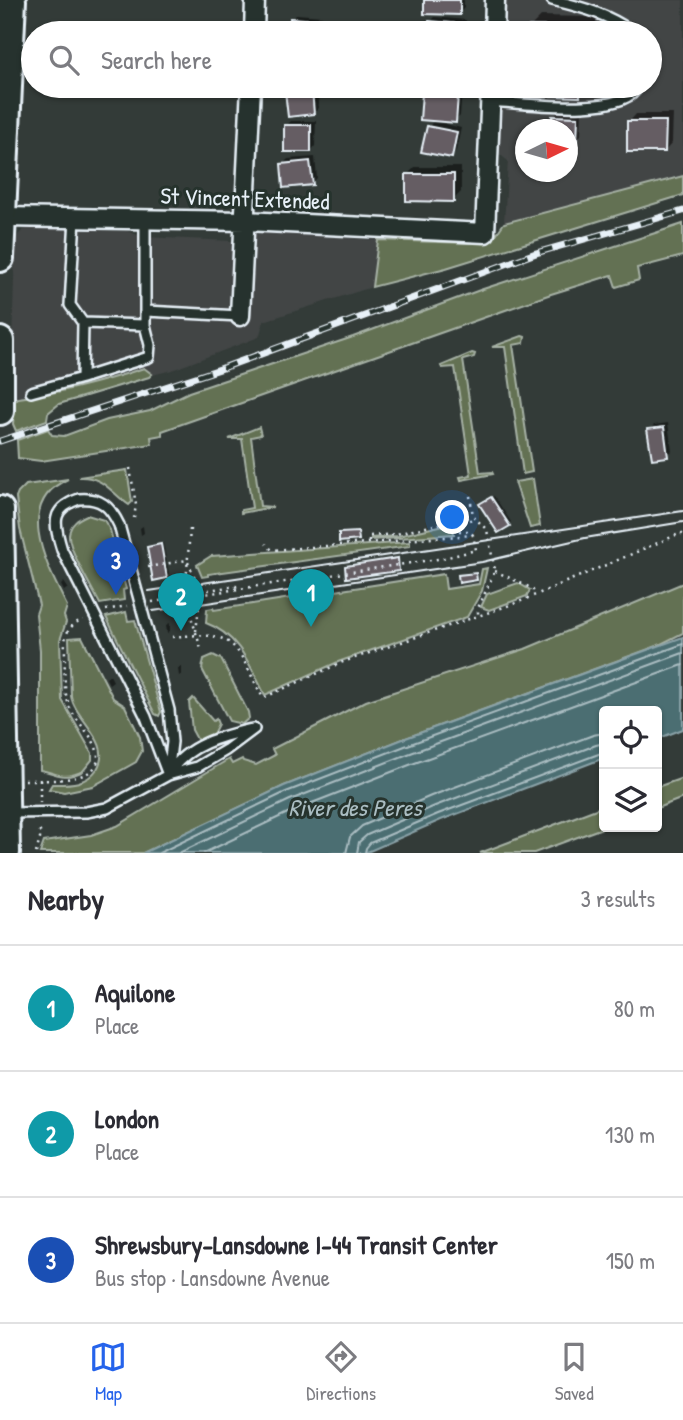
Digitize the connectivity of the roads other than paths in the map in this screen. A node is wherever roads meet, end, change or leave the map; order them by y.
1 (12, 0) edge
2 (255, 0) edge
3 (495, 0) edge
4 (552, 0) edge
5 (254, 21) edge
6 (494, 21) edge
7 (617, 21) edge
8 (250, 98) edge
9 (491, 98) edge
10 (537, 98) edge
11 (627, 98) edge
12 (75, 218) junction
13 (145, 219) junction
14 (245, 221) junction
15 (1, 239) edge
16 (146, 311) junction
17 (240, 316) joint
18 (83, 323) junction
19 (145, 325) junction
20 (1, 356) edge
21 (82, 378) junction
22 (31, 392) dead end
23 (0, 411) edge
24 (0, 510) edge
25 (0, 602) edge
26 (2, 674) edge
27 (168, 775) junction
28 (3, 813) edge
29 (6, 853) edge

1 - 15 main road
2 - 5 street
3 - 6 street
4 - 7 lane
8 - 14 street
9 - 14 street, St Vincent Extended
10 - 11 lane
12 - 13 street, St Vincent Extended
12 - 15 street, St Vincent Extended
12 - 18 lane
13 - 14 street, St Vincent Extended
13 - 16 lane
14 - 17 street
16 - 17 lane
16 - 19 lane
18 - 19 lane
18 - 21 lane
19 - 21 lane
20 - 23 main road
21 - 22 lane
24 - 25 main road
25 - 26 main road
26 - 28 main road
27 - 27 lane
27 - 27 lane
27 - 28 lane
28 - 29 main road

